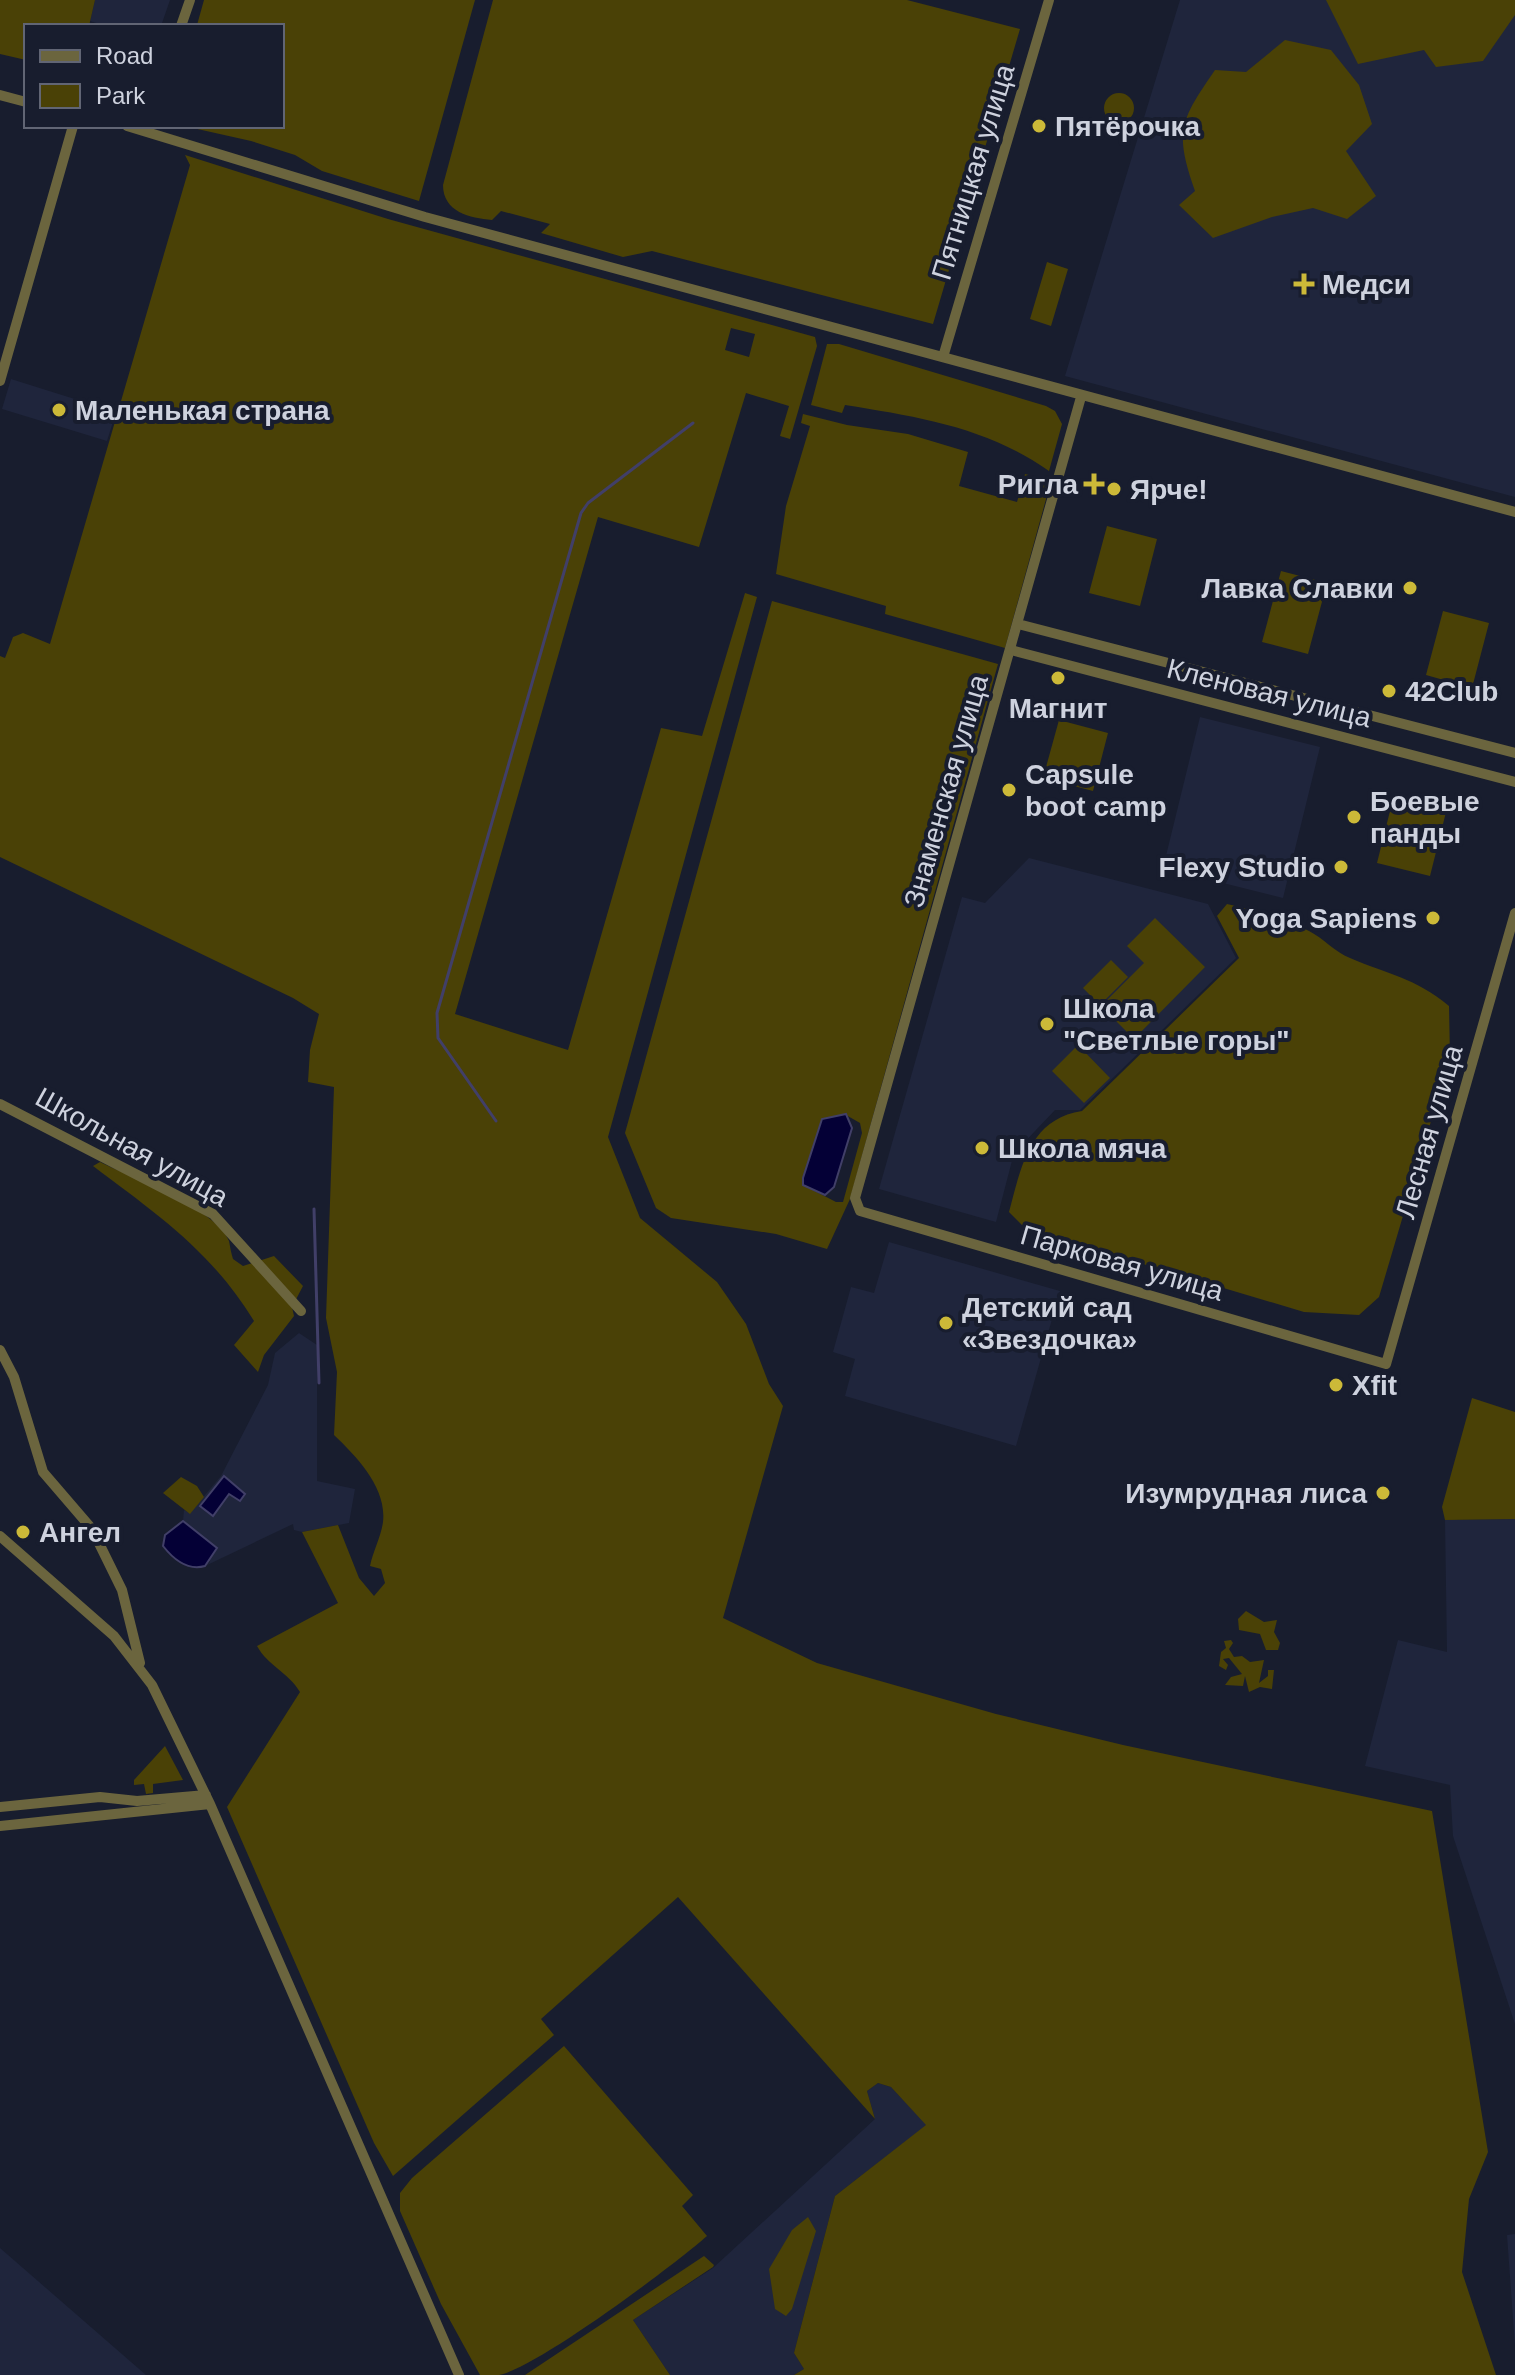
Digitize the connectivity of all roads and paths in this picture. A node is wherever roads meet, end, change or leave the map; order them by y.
1 (190, 0) edge
2 (1049, 0) edge
3 (182, 24) edge
4 (0, 95) edge
5 (24, 101) edge
6 (72, 128) edge
7 (146, 128) edge
8 (943, 357) junction
9 (0, 381) edge
10 (1081, 397) junction
11 (1515, 512) edge
12 (1018, 624) junction
13 (1011, 650) junction
14 (1515, 753) edge
15 (1515, 782) edge
16 (1515, 913) edge
17 (0, 1104) edge
18 (855, 1198) joint
19 (301, 1311) dead end
20 (0, 1350) edge
21 (1386, 1364) joint
22 (0, 1536) edge
23 (141, 1669) junction
24 (208, 1800) junction
25 (0, 1807) edge
26 (0, 1826) edge
27 (459, 2375) edge

1 - 3 street
2 - 8 street, Пятницкая улица
4 - 5 street
6 - 9 street
7 - 8 street
8 - 10 street
10 - 11 street
10 - 12 street, Знаменская улица
12 - 13 street, Знаменская улица
12 - 14 street, Кленовая улица
13 - 15 street, Кленовая улица
13 - 18 street, Знаменская улица
16 - 21 street, Лесная улица
17 - 19 street, Школьная улица
18 - 21 street, Парковая улица
20 - 23 street
22 - 23 street
23 - 24 street
24 - 25 street
24 - 26 street
24 - 27 street

